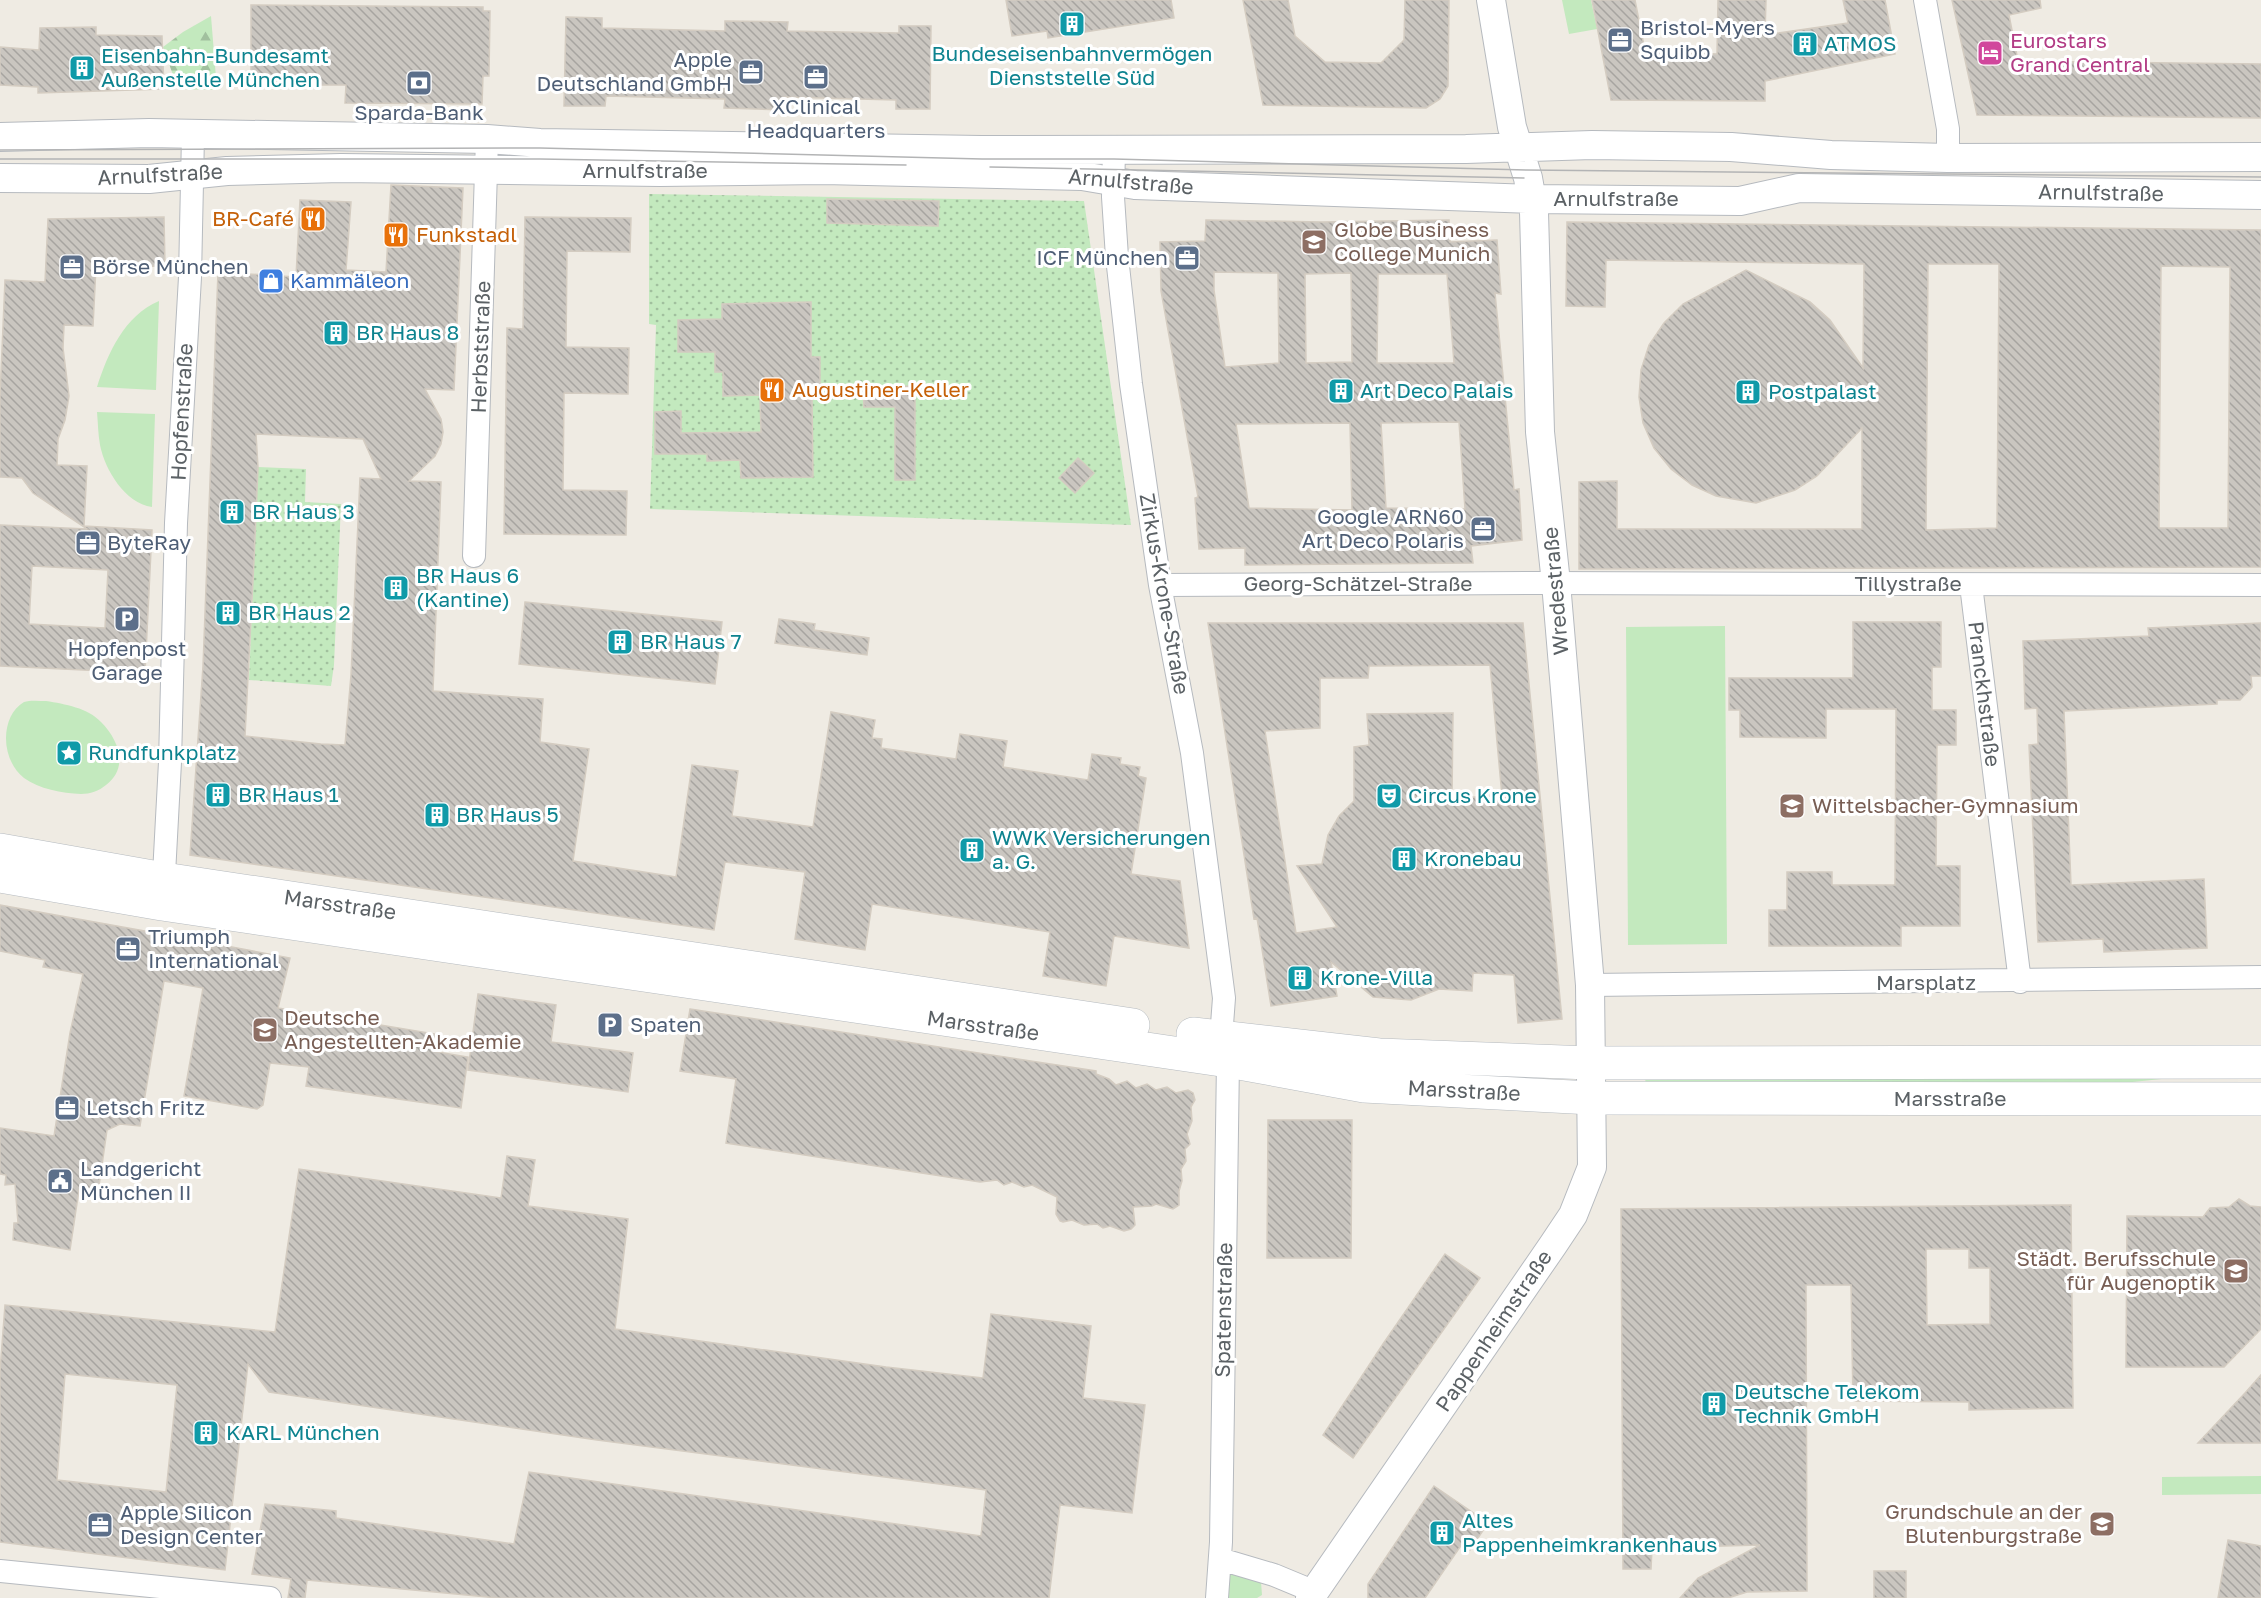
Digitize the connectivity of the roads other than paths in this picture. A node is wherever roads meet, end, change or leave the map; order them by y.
1 (1491, 0) edge
2 (1925, 0) edge
3 (193, 135) junction
4 (0, 137) edge
5 (487, 139) junction
6 (1114, 148) junction
7 (1518, 148) junction
8 (2261, 157) edge
9 (1948, 158) junction
10 (486, 171) junction
11 (191, 175) junction
12 (0, 178) edge
13 (1113, 181) junction
14 (2261, 195) edge
15 (1532, 199) junction
16 (474, 556) dead end
17 (1556, 583) junction
18 (1160, 585) junction
19 (1971, 585) junction
20 (2261, 585) edge
21 (0, 850) edge
22 (0, 876) edge
23 (163, 891) junction
24 (2261, 978) edge
25 (2020, 982) junction
26 (1590, 985) junction
27 (1590, 1049) junction
28 (1224, 1050) junction
29 (2261, 1062) edge
30 (1592, 1098) junction
31 (2261, 1099) edge
32 (1220, 1559) junction
33 (0, 1571) edge
34 (1308, 1596) edge
35 (270, 1598) edge
36 (1217, 1598) edge

1 - 7 street, Wredestraße
2 - 9 street
3 - 4 street, Arnulfstraße
3 - 5 street, Arnulfstraße
3 - 11 street, Hopfenstraße
5 - 6 street, Arnulfstraße
5 - 10 street, Herbststraße
6 - 7 street, Arnulfstraße
6 - 13 street, Zirkus-Krone-Straße
7 - 9 street, Arnulfstraße
7 - 15 street, Wredestraße
8 - 9 street, Arnulfstraße
10 - 11 street, Arnulfstraße
10 - 13 street, Arnulfstraße
10 - 16 street, Herbststraße
11 - 12 street, Arnulfstraße
11 - 23 street, Hopfenstraße
13 - 15 street, Arnulfstraße
13 - 18 street, Zirkus-Krone-Straße
14 - 15 street, Arnulfstraße
15 - 17 street, Wredestraße
17 - 18 street, Georg-Schätzel-Straße
17 - 19 street, Tillystraße
17 - 26 street, Wredestraße
18 - 28 street, Zirkus-Krone-Straße
19 - 20 street, Tillystraße
19 - 25 street, Pranckhstraße
21 - 23 main road, Marsstraße
22 - 23 main road, Marsstraße
23 - 28 main road, Marsstraße
24 - 25 street, Marsplatz
25 - 26 street, Marsplatz
26 - 27 street, Wredestraße
27 - 28 main road, Marsstraße
27 - 29 main road, Marsstraße
27 - 30 street, Pappenheimstraße
28 - 30 main road, Marsstraße
28 - 32 street, Spatenstraße
30 - 31 main road, Marsstraße
30 - 34 street, Pappenheimstraße
32 - 34 street
32 - 36 street, Spatenstraße
33 - 35 street

